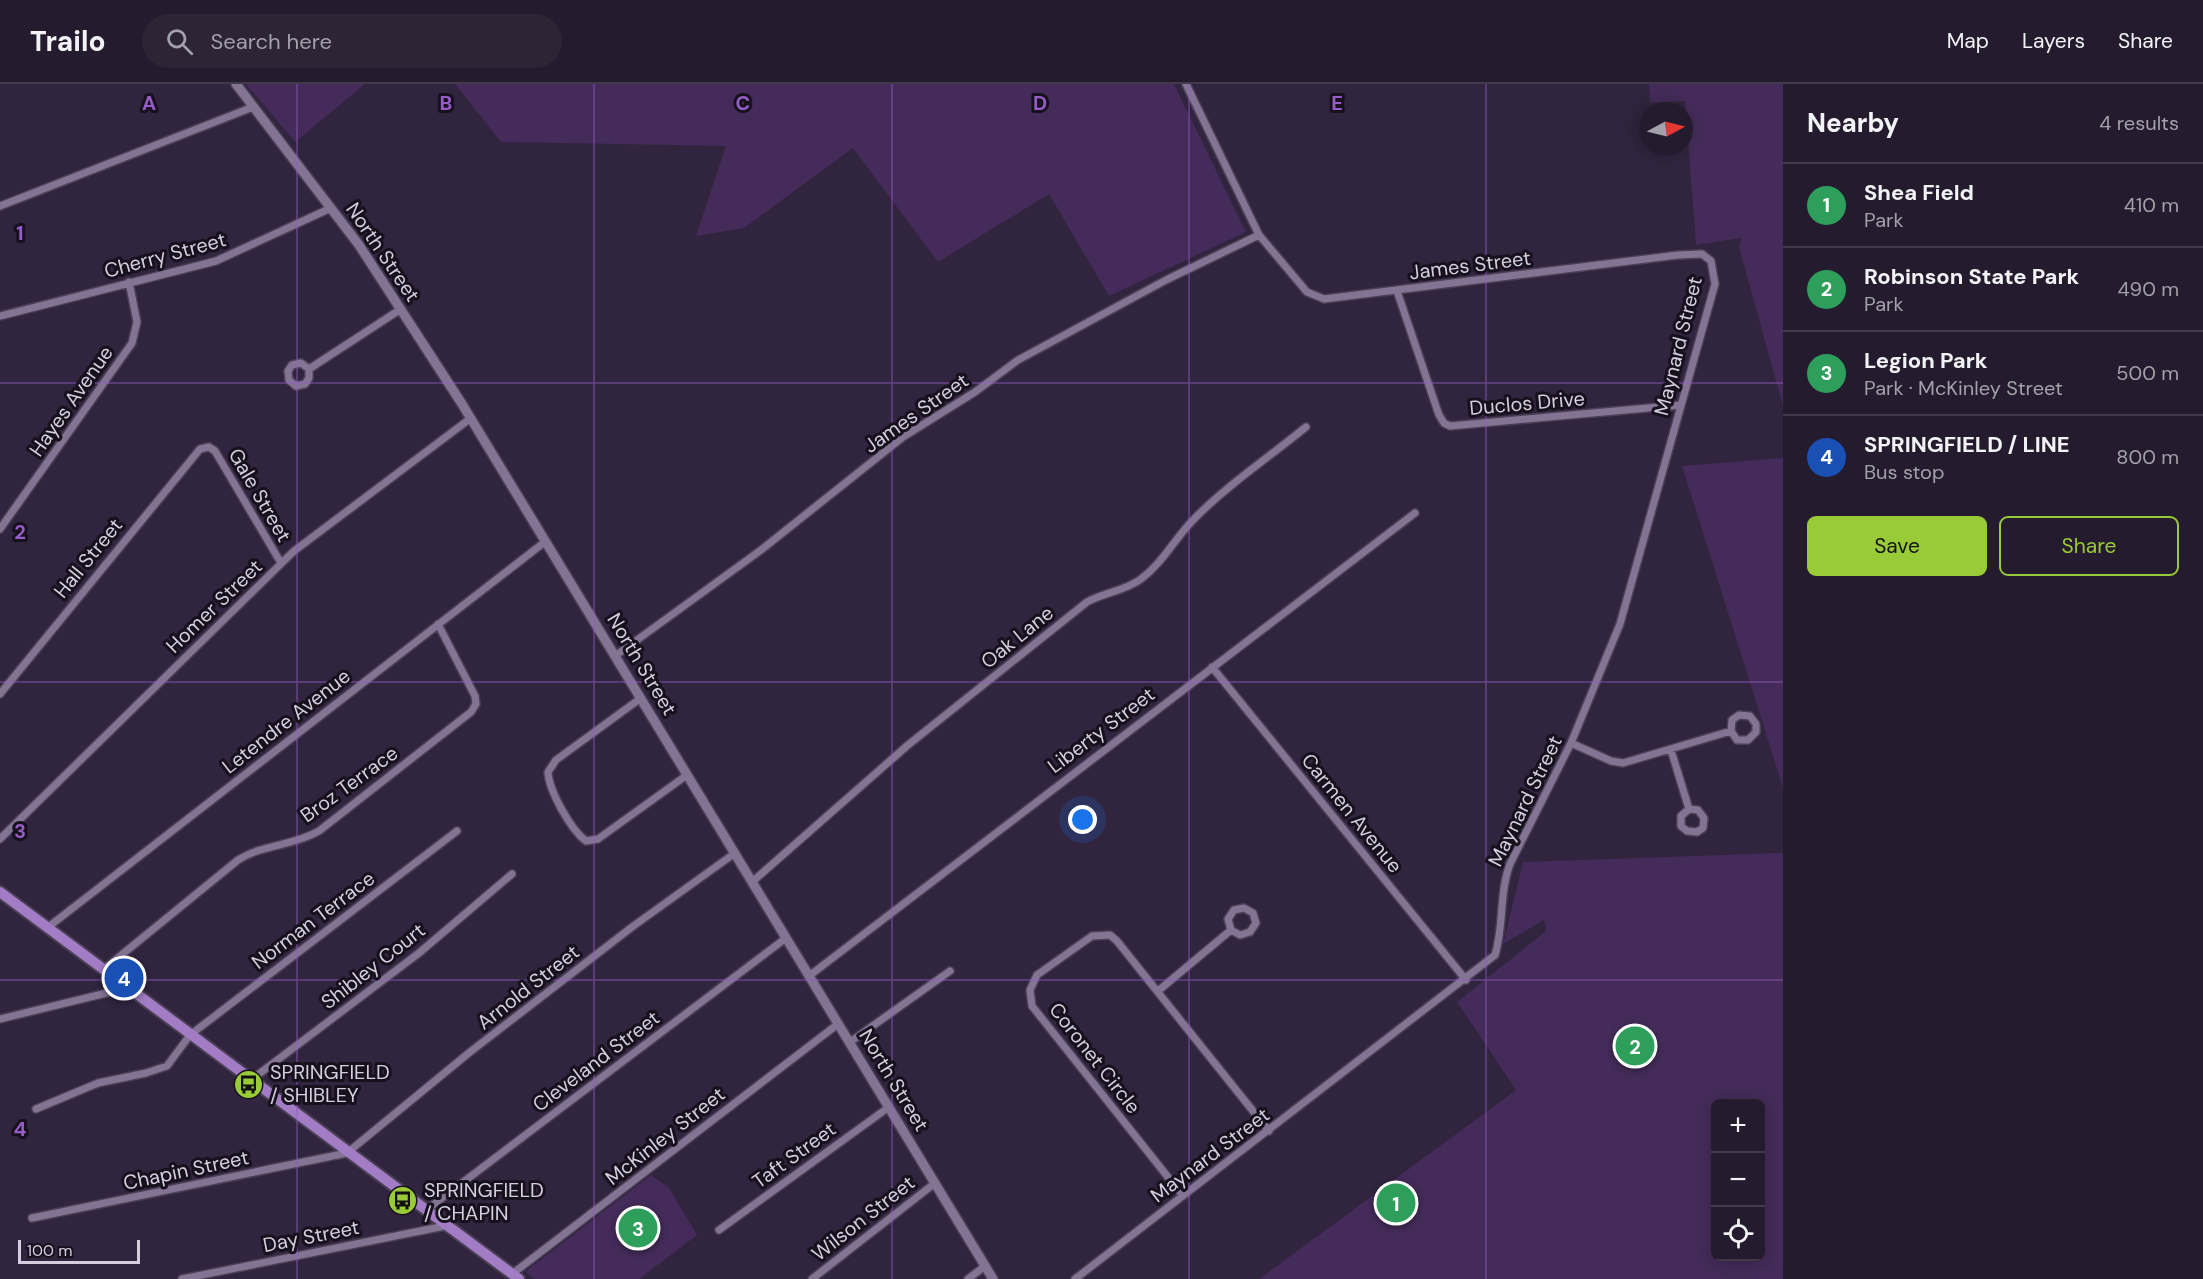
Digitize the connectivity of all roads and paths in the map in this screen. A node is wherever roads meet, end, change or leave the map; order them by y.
1 (236, 84) edge
2 (1186, 84) edge
3 (253, 106) junction
4 (0, 206) edge
5 (331, 208) junction
6 (1259, 235) junction
7 (1711, 261) joint
8 (129, 282) junction
9 (1397, 291) junction
10 (401, 309) junction
11 (0, 316) edge
12 (309, 369) dead end
13 (1681, 405) junction
14 (471, 418) junction
15 (1306, 427) dead end
16 (207, 447) joint
17 (1415, 513) dead end
18 (0, 528) edge
19 (546, 541) junction
20 (281, 564) junction
21 (438, 624) junction
22 (615, 656) junction
23 (1212, 667) junction
24 (0, 694) edge
25 (641, 698) junction
26 (1731, 731) dead end
27 (1571, 743) junction
28 (1671, 750) junction
29 (687, 775) junction
30 (1689, 809) dead end
31 (457, 831) dead end
32 (0, 839) edge
33 (735, 853) junction
34 (512, 874) dead end
35 (752, 882) junction
36 (0, 892) edge
37 (47, 928) junction
38 (1231, 930) junction
39 (786, 938) junction
40 (103, 970) junction
41 (950, 970) dead end
42 (809, 976) junction
43 (1466, 980) junction
44 (127, 988) junction
45 (1158, 991) junction
46 (0, 1019) edge
47 (838, 1024) junction
48 (190, 1035) junction
49 (850, 1042) junction
50 (251, 1080) junction
51 (889, 1107) junction
52 (36, 1109) dead end
53 (1269, 1131) junction
54 (348, 1153) junction
55 (935, 1183) junction
56 (1184, 1196) junction
57 (425, 1211) junction
58 (32, 1218) dead end
59 (445, 1226) junction
60 (719, 1230) dead end
61 (985, 1266) junction
62 (516, 1277) edge
63 (182, 1279) edge
64 (812, 1279) edge
65 (968, 1279) edge
66 (993, 1279) edge
67 (1075, 1279) edge

1 - 3 main road, North Street
2 - 6 street, James Street
3 - 4 street
3 - 5 main road, North Street
5 - 8 street, Cherry Street
5 - 10 main road, North Street
6 - 9 street, James Street
6 - 22 street, James Street
7 - 9 street, James Street
7 - 13 street, Maynard Street
8 - 11 street, Cherry Street
8 - 18 street, Hayes Avenue
9 - 13 street, Duclos Drive
10 - 12 street
10 - 14 main road, North Street
13 - 27 street, Maynard Street
14 - 19 main road, North Street
14 - 20 street, Homer Street
15 - 35 street, Oak Lane
16 - 20 street, Gale Street
16 - 24 street, Hall Street
17 - 23 street, Liberty Street
19 - 21 street, Letendre Avenue
19 - 22 main road, North Street
20 - 32 street, Homer Street
21 - 37 street, Letendre Avenue
21 - 40 street, Broz Terrace
22 - 25 main road, North Street
23 - 42 street, Liberty Street
23 - 43 street, Carmen Avenue
25 - 29 main road, North Street
25 - 29 street
26 - 28 street
27 - 28 street
27 - 43 street, Maynard Street
28 - 30 street
29 - 33 main road, North Street
31 - 48 street, Norman Terrace
33 - 35 main road, North Street
33 - 54 street, Arnold Street
34 - 50 street, Shibley Court
35 - 39 main road, North Street
36 - 37 main road
37 - 40 main road
38 - 38 street
38 - 45 street
39 - 42 main road, North Street
39 - 57 street, Cleveland Street
40 - 44 main road
41 - 49 street
42 - 47 main road, North Street
43 - 53 street, Maynard Street
44 - 46 street
44 - 48 main road
45 - 53 street, Coronet Circle
45 - 56 street, Coronet Circle
47 - 49 main road, North Street
47 - 62 street, McKinley Street
48 - 50 main road
48 - 52 street, Norman Terrace
49 - 51 main road, North Street
50 - 54 main road
51 - 55 main road, North Street
51 - 60 street, Taft Street
53 - 56 street, Maynard Street
54 - 57 main road
54 - 58 street, Chapin Street
55 - 61 main road, North Street
55 - 64 street, Wilson Street
56 - 67 street, Maynard Street
57 - 59 main road
59 - 62 main road
59 - 63 street, Day Street
61 - 65 street
61 - 66 main road, North Street

